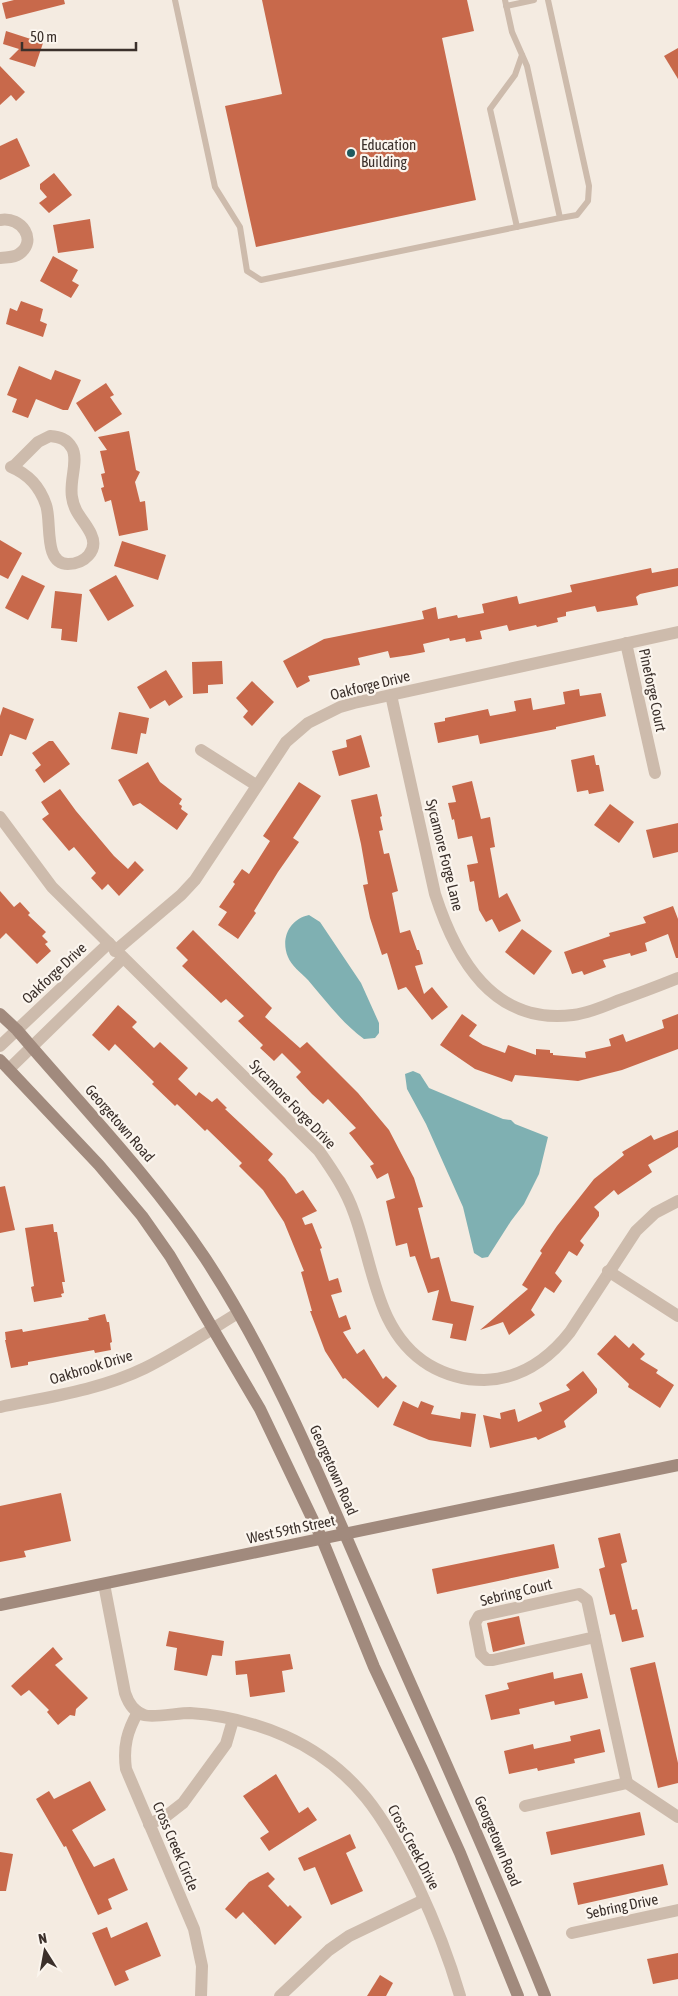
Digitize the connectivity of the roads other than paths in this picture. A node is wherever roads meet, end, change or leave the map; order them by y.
1 (175, 0) edge
2 (534, 0) edge
3 (548, 0) edge
4 (506, 3) edge
5 (522, 55) junction
6 (560, 218) junction
7 (0, 220) edge
8 (517, 227) junction
9 (0, 258) edge
10 (5, 465) edge
11 (678, 632) edge
12 (626, 643) junction
13 (390, 695) junction
14 (201, 750) dead end
15 (655, 772) dead end
16 (256, 785) junction
17 (0, 817) edge
18 (116, 951) junction
19 (678, 978) edge
20 (0, 1014) edge
21 (17, 1030) junction
22 (0, 1046) edge
23 (32, 1047) junction
24 (4, 1065) edge
25 (678, 1202) edge
26 (608, 1271) junction
27 (238, 1314) junction
28 (678, 1316) edge
29 (213, 1328) junction
30 (0, 1407) edge
31 (678, 1465) edge
32 (345, 1533) junction
33 (322, 1539) junction
34 (104, 1584) junction
35 (0, 1605) edge
36 (595, 1637) junction
37 (138, 1712) junction
38 (232, 1720) junction
39 (627, 1783) junction
40 (525, 1806) dead end
41 (678, 1817) edge
42 (149, 1824) junction
43 (424, 1900) junction
44 (678, 1910) edge
45 (572, 1933) dead end
46 (201, 1996) edge
47 (280, 1996) edge
48 (460, 1996) edge
49 (518, 1996) edge
50 (545, 1996) edge

1 - 8 lane
2 - 4 lane
3 - 6 lane
4 - 5 lane
5 - 6 lane
5 - 8 lane
6 - 8 lane
7 - 9 street
10 - 10 street
11 - 12 street, Oakforge Drive
12 - 13 street, Oakforge Drive
12 - 15 street, Pineforge Court
13 - 16 street, Oakforge Drive
13 - 19 street, Sycamore Forge Lane
14 - 16 street
16 - 18 street, Oakforge Drive
17 - 18 street, Sycamore Forge Drive
18 - 21 street, Oakforge Drive
18 - 23 street
18 - 26 street, Sycamore Forge Drive
20 - 21 main road, Georgetown Road
21 - 22 street, Oakforge Drive
21 - 23 main road, Georgetown Road
23 - 24 street
23 - 27 main road, Georgetown Road
24 - 29 main road
25 - 26 street
26 - 28 street
27 - 29 street, Oakbrook Drive
27 - 32 main road, Georgetown Road
29 - 30 street, Oakbrook Drive
29 - 33 main road
31 - 32 main road, West 59th Street
32 - 33 main road, West 59th Street
32 - 50 main road, Georgetown Road
33 - 34 main road, West 59th Street
33 - 49 main road
34 - 35 main road, West 59th Street
34 - 37 street
36 - 36 street, Sebring Court
36 - 39 street, Sebring Court
37 - 38 street, Cross Creek Drive
37 - 42 street, Cross Creek Circle
38 - 42 street
38 - 43 street, Cross Creek Drive
39 - 40 street
39 - 41 street
42 - 46 street, Cross Creek Circle
43 - 47 street
43 - 48 street, Cross Creek Drive
44 - 45 street, Sebring Drive

